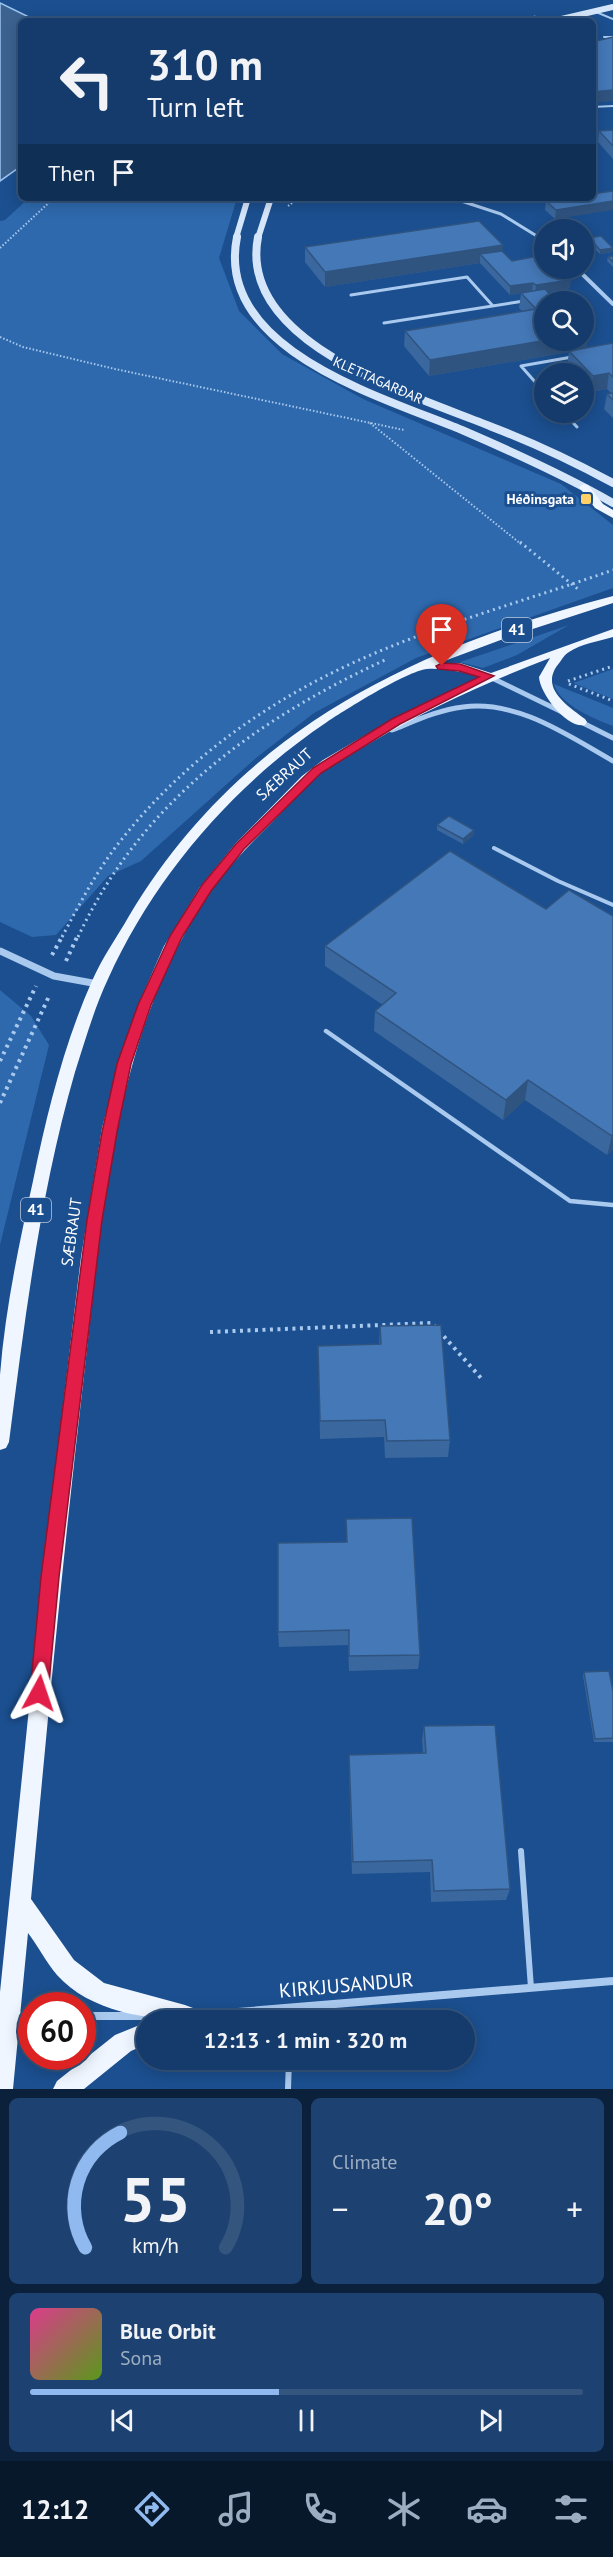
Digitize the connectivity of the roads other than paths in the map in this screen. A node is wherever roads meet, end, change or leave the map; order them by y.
1 (613, 7) edge
2 (595, 11) junction
3 (566, 18) edge
4 (613, 19) edge
5 (604, 37) edge
6 (613, 37) edge
7 (613, 106) edge
8 (596, 107) edge
9 (247, 201) edge
10 (270, 201) edge
11 (462, 201) edge
12 (534, 232) edge
13 (587, 279) edge
14 (351, 295) dead end
15 (613, 297) edge
16 (607, 298) junction
17 (533, 300) edge
18 (613, 304) edge
19 (493, 306) junction
20 (384, 323) dead end
21 (578, 356) edge
22 (538, 363) edge
23 (534, 364) edge
24 (534, 381) edge
25 (573, 423) edge
26 (577, 427) dead end
27 (613, 483) edge
28 (584, 487) junction
29 (613, 503) edge
30 (613, 515) edge
31 (613, 599) edge
32 (613, 633) edge
33 (564, 649) junction
34 (423, 665) junction
35 (488, 676) junction
36 (581, 722) junction
37 (369, 738) junction
38 (613, 738) edge
39 (613, 761) edge
40 (494, 848) dead end
41 (613, 905) edge
42 (0, 951) edge
43 (98, 984) junction
44 (326, 1031) dead end
45 (613, 1205) edge
46 (14, 1335) junction
47 (0, 1384) edge
48 (0, 1442) edge
49 (521, 1851) dead end
50 (20, 1902) junction
51 (613, 1981) edge
52 (531, 1988) junction
53 (290, 2008) joint
54 (154, 2010) edge
55 (268, 2010) edge
56 (4, 2016) edge
57 (96, 2016) edge
58 (136, 2017) edge
59 (136, 2038) edge
60 (289, 2070) edge
61 (1, 2089) edge
62 (64, 2089) edge
63 (288, 2089) edge

1 - 2 main road
2 - 3 main road
2 - 4 lane
5 - 6 lane
7 - 8 lane
9 - 28 main road, KLETTAGARÐAR
10 - 27 main road, KLETTAGARÐAR
11 - 12 street
13 - 16 street
14 - 19 lane
15 - 16 street
16 - 18 street
17 - 19 lane
19 - 20 lane
21 - 22 lane
23 - 24 lane
25 - 26 lane
28 - 29 main road, KLETTAGARÐAR
28 - 30 main road
31 - 34 main road, SÆBRAUT / 41
32 - 33 main road, SÆBRAUT / 41
33 - 35 main road, SÆBRAUT / 41
33 - 36 main road
34 - 35 main road
34 - 43 main road, SÆBRAUT / 41
35 - 36 street
35 - 37 main road, SÆBRAUT / 41
36 - 38 street
37 - 39 street
37 - 50 main road, SÆBRAUT / 41
40 - 41 lane
42 - 43 street
43 - 46 main road, SÆBRAUT / 41
44 - 45 lane
46 - 47 lane
46 - 48 main road, SÆBRAUT / 41
49 - 52 lane
50 - 54 main road
50 - 56 main road, SÆBRAUT / 41
51 - 52 street, KIRKJUSANDUR
52 - 53 street, KIRKJUSANDUR
53 - 55 street, KIRKJUSANDUR
56 - 61 main road, SÆBRAUT / 41
57 - 58 street, KIRKJUSANDUR
59 - 62 main road
60 - 63 lane

